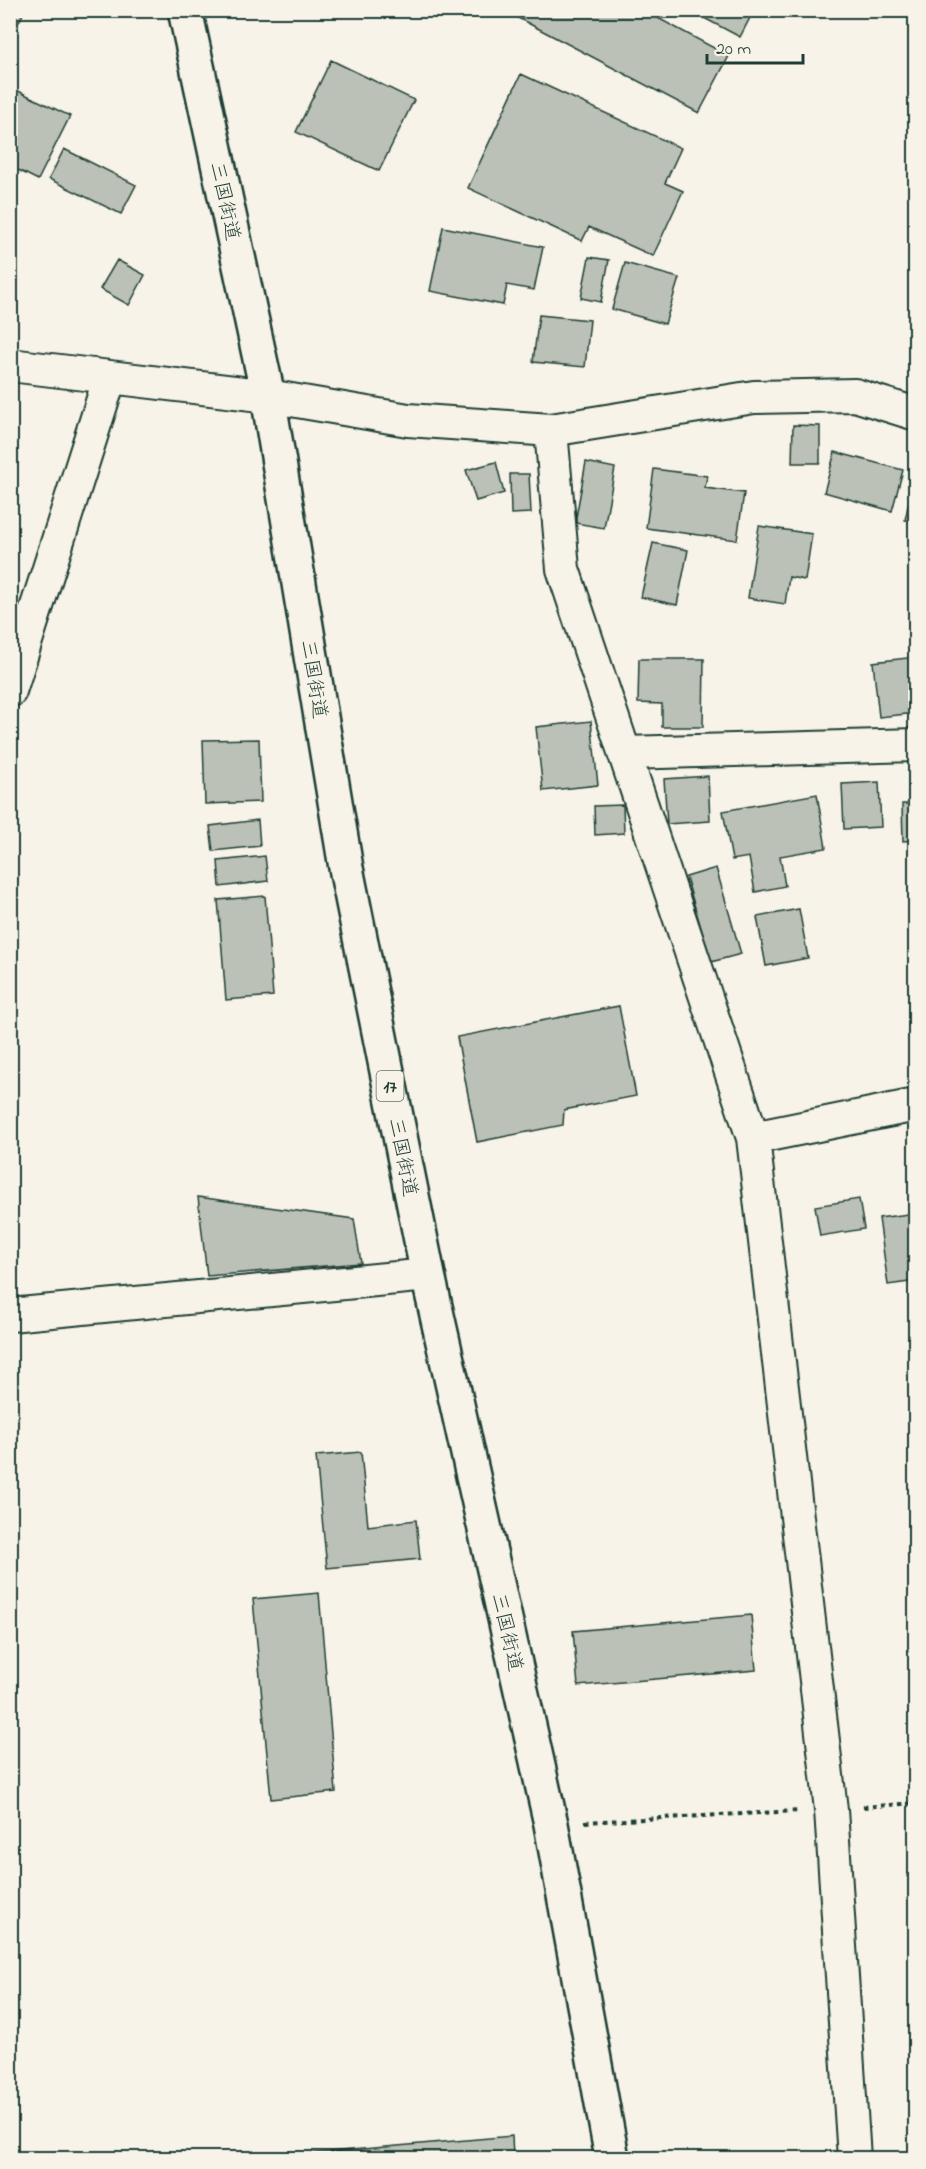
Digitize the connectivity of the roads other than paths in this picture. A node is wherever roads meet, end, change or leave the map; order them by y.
1 (185, 10) edge
2 (10, 365) edge
3 (110, 377) junction
4 (268, 396) junction
5 (915, 414) edge
6 (551, 430) junction
7 (10, 691) edge
8 (915, 746) edge
9 (624, 753) junction
10 (915, 1105) edge
11 (753, 1138) junction
12 (428, 1275) junction
13 (10, 1315) edge
14 (612, 2158) edge
15 (854, 2158) edge

1 - 4 highway, 三国街道 / 17
2 - 3 street
3 - 4 street
3 - 7 street
4 - 6 street
4 - 12 highway, 三国街道 / 17
5 - 6 street
6 - 9 street
8 - 9 street
9 - 11 street
10 - 11 street
11 - 15 street
12 - 13 street
12 - 14 highway, 三国街道 / 17

